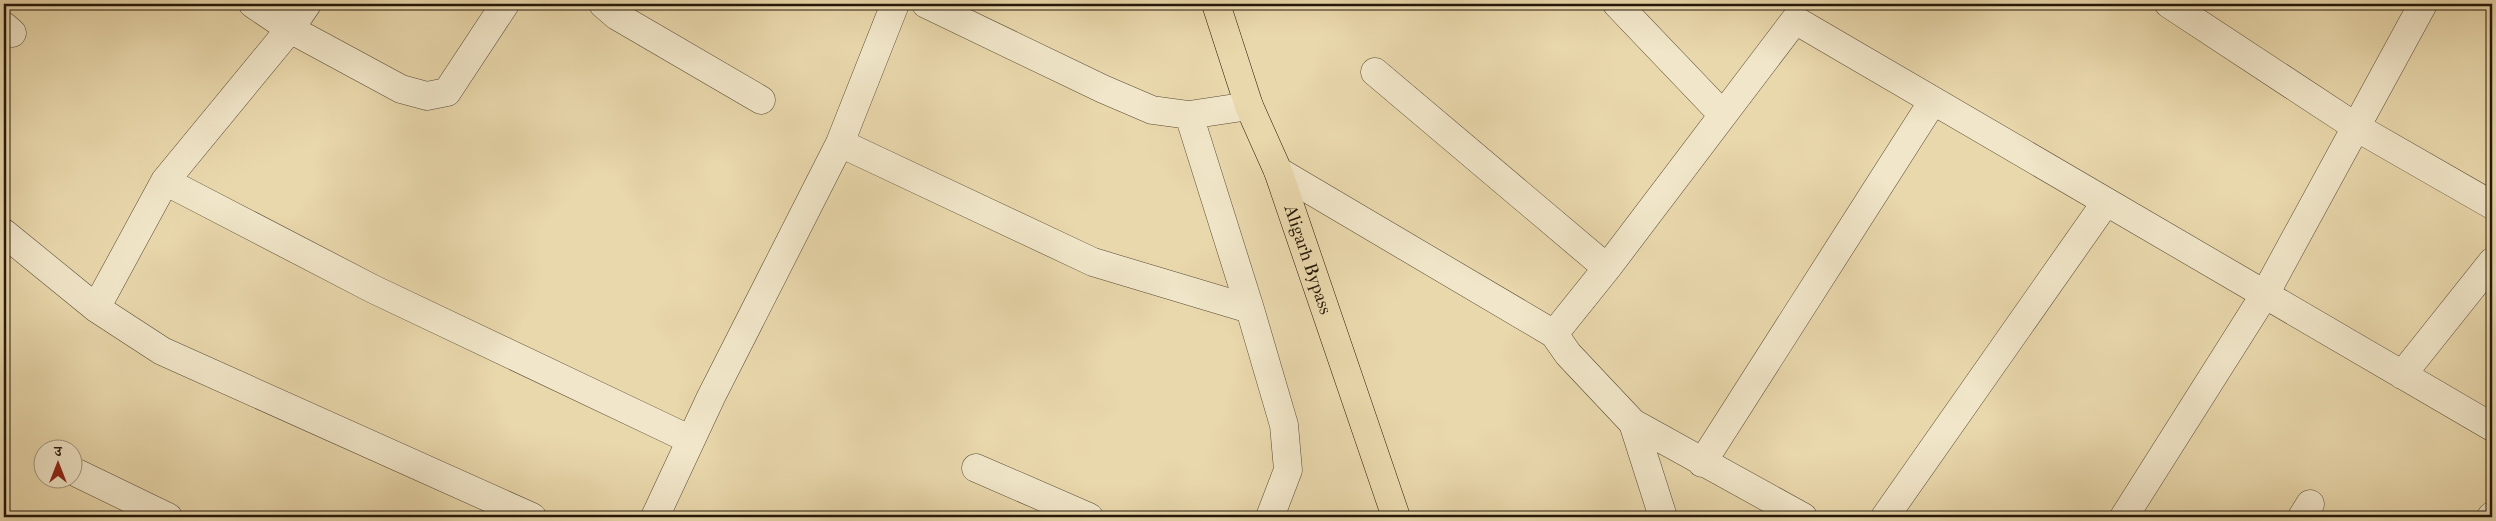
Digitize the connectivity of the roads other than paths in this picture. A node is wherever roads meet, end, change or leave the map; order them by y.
1 (253, 4) edge
2 (308, 4) edge
3 (505, 4) edge
4 (603, 4) edge
5 (895, 4) edge
6 (926, 4) edge
7 (1216, 4) edge
8 (1617, 4) edge
9 (2169, 4) edge
10 (2423, 4) edge
11 (290, 29) junction
12 (1375, 72) dead end
13 (761, 100) dead end
14 (1933, 101) junction
15 (1240, 107) junction
16 (1195, 114) junction
17 (1723, 114) junction
18 (2356, 127) junction
19 (840, 143) junction
20 (1278, 171) junction
21 (165, 181) junction
22 (2106, 202) junction
23 (2492, 205) edge
24 (4, 233) edge
25 (2492, 262) edge
26 (1607, 268) junction
27 (2265, 294) junction
28 (96, 308) junction
29 (1250, 309) junction
30 (1554, 334) junction
31 (2402, 375) junction
32 (1633, 423) junction
33 (2492, 427) edge
34 (691, 440) junction
35 (1702, 463) junction
36 (976, 468) dead end
37 (82, 475) edge
38 (168, 517) edge
39 (532, 517) edge
40 (655, 517) edge
41 (1089, 517) edge
42 (1270, 517) edge
43 (1396, 517) edge
44 (1663, 517) edge
45 (1803, 517) edge
46 (1885, 517) edge
47 (2124, 517) edge

1 - 11 street
2 - 11 street
3 - 11 street
4 - 13 street
5 - 19 street
6 - 16 street
7 - 15 highway, Aligarh Bypass
8 - 17 street
9 - 18 street
10 - 18 street
11 - 21 street
12 - 26 street
14 - 17 street
14 - 22 street
14 - 35 street
15 - 16 street
15 - 20 highway, Aligarh Bypass
16 - 29 street
17 - 26 street
18 - 23 street
18 - 27 street
19 - 29 street
19 - 34 street
20 - 30 street
20 - 43 highway, Aligarh Bypass
21 - 28 street
21 - 34 street
22 - 27 street
22 - 46 street
24 - 28 street
25 - 31 street
26 - 30 street
27 - 31 street
27 - 47 street
28 - 39 street
29 - 42 street
30 - 32 street
31 - 33 street
32 - 35 street
32 - 44 street
34 - 40 street
35 - 45 street
36 - 41 street
37 - 38 street

